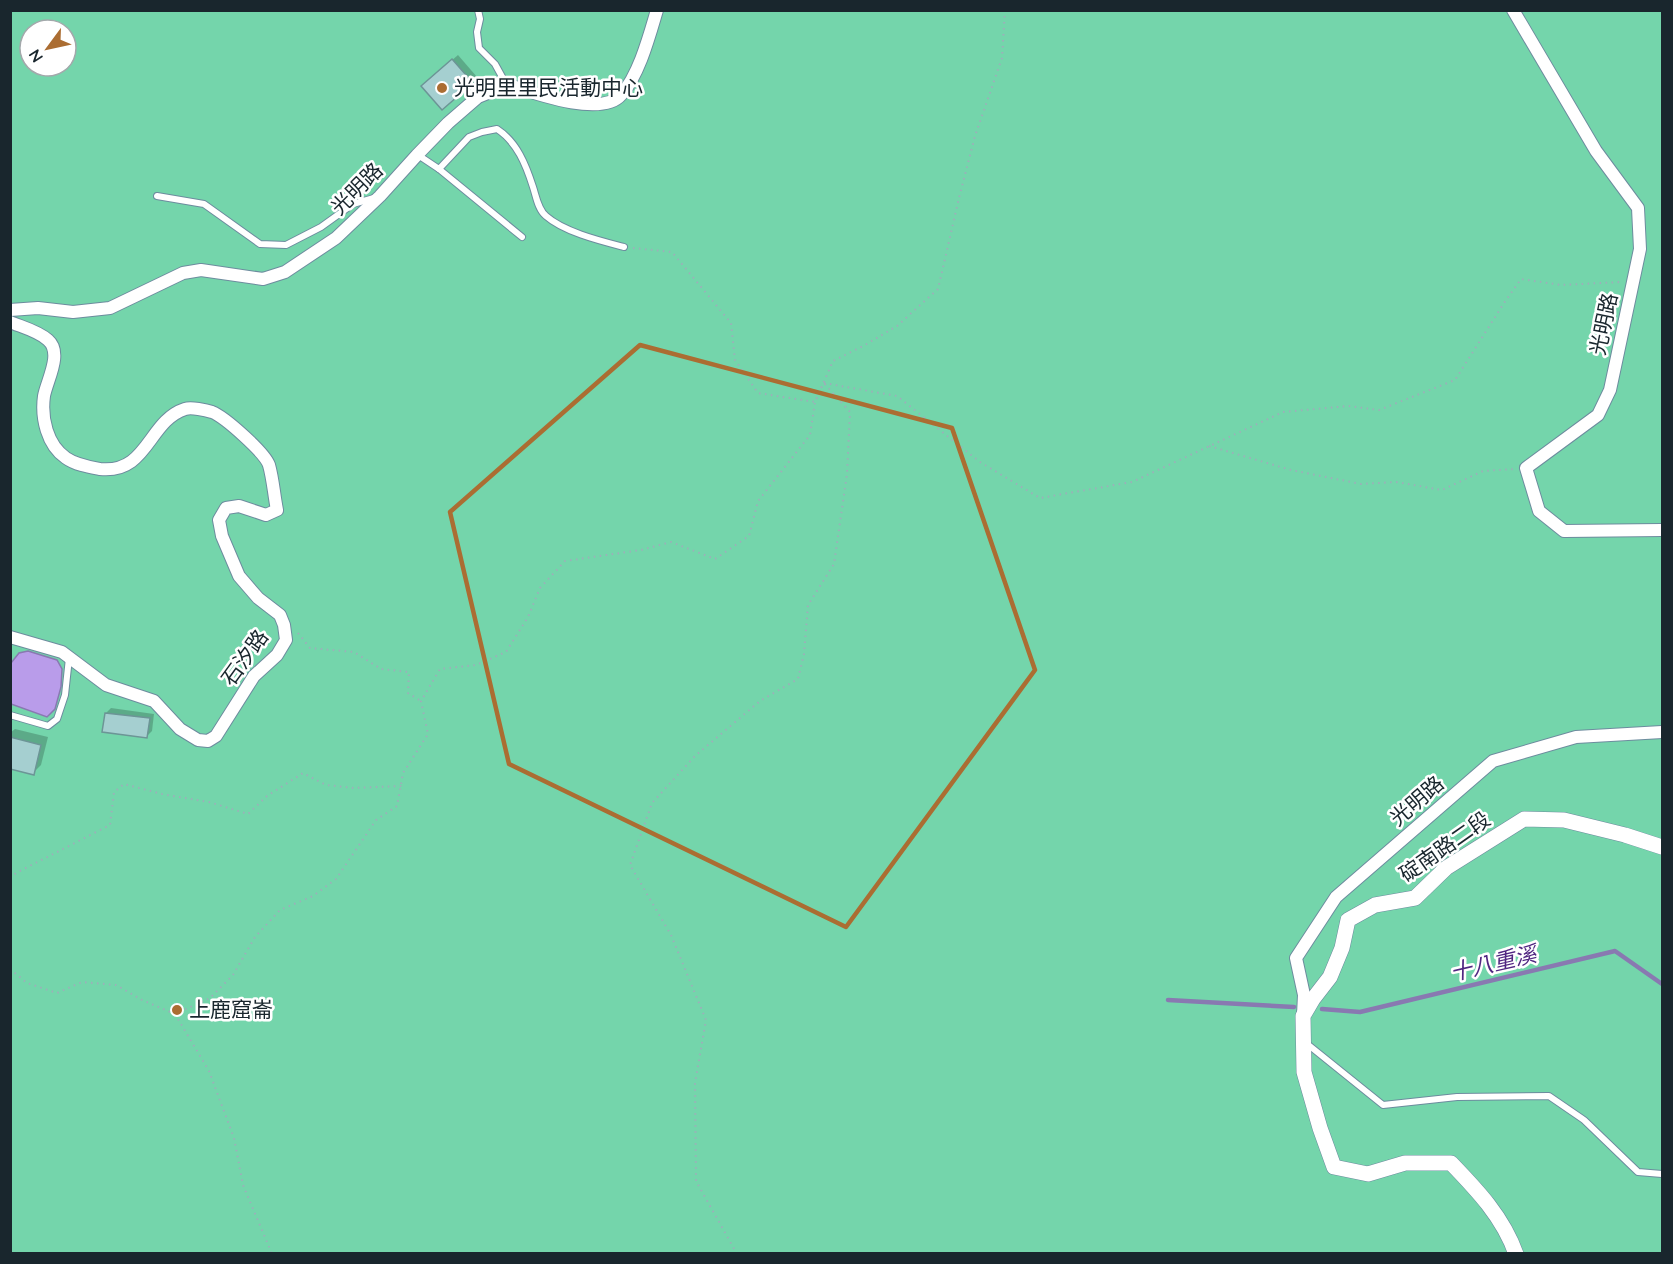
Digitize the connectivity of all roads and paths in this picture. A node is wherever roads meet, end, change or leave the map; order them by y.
1 (477, 10) edge
2 (657, 10) edge
3 (1005, 10) edge
4 (1513, 10) edge
5 (506, 84) junction
6 (417, 155) junction
7 (439, 169) junction
8 (157, 196) dead end
9 (380, 196) junction
10 (522, 237) dead end
11 (624, 247) joint
12 (1633, 281) junction
13 (10, 310) edge
14 (10, 322) edge
15 (824, 383) junction
16 (815, 402) junction
17 (1209, 446) junction
18 (1526, 468) junction
19 (1662, 530) edge
20 (284, 625) junction
21 (10, 637) edge
22 (70, 657) junction
23 (421, 701) junction
24 (10, 715) edge
25 (1662, 732) edge
26 (402, 786) junction
27 (1662, 847) edge
28 (10, 878) edge
29 (10, 969) edge
30 (175, 1014) junction
31 (1304, 1016) junction
32 (1303, 1040) junction
33 (1662, 1174) edge
34 (272, 1254) edge
35 (737, 1254) edge
36 (1516, 1254) edge

1 - 5 lane
2 - 5 street
3 - 15 path
4 - 12 street, 光明路
5 - 6 street, 光明路
6 - 7 lane
6 - 9 street, 光明路
7 - 10 lane
7 - 11 lane
8 - 9 lane
9 - 13 street, 光明路
11 - 16 path
12 - 17 path
12 - 18 street, 光明路
14 - 20 street, 石汐路
15 - 16 path
15 - 17 path
15 - 35 path
16 - 23 path
17 - 18 path
18 - 19 street
20 - 22 street, 石汐路
20 - 23 path
21 - 22 street, 石汐路
22 - 24 lane
23 - 26 path
25 - 31 street, 光明路
26 - 28 path
26 - 30 path
27 - 31 street, 碇南路二段
29 - 30 path
30 - 34 path
31 - 32 street, 碇南路二段
32 - 33 lane
32 - 36 street, 碇南路二段

